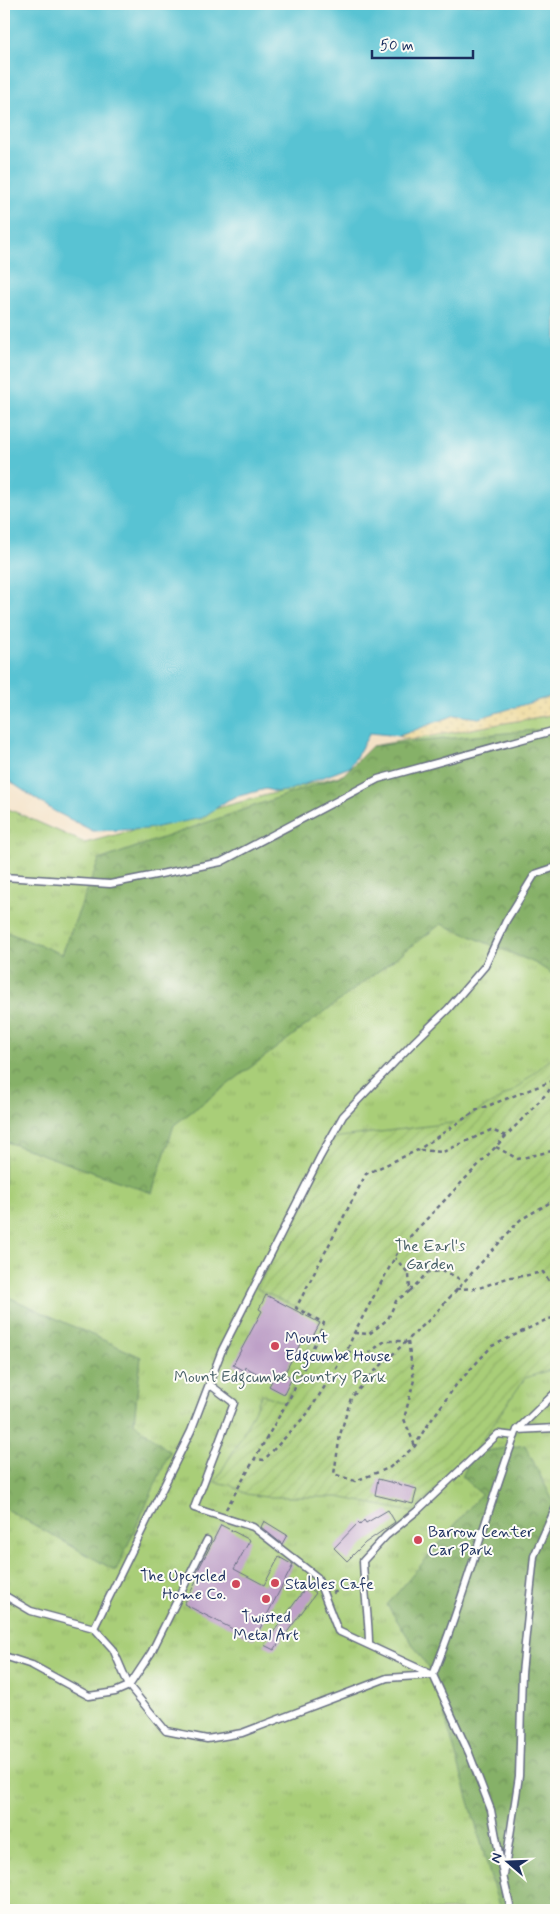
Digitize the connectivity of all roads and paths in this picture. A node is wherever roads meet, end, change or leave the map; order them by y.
1 (556, 730) edge
2 (556, 867) edge
3 (4, 877) edge
4 (506, 1136) junction
5 (496, 1147) junction
6 (418, 1150) junction
7 (556, 1150) edge
8 (556, 1200) edge
9 (394, 1258) junction
10 (463, 1281) junction
11 (456, 1289) junction
12 (410, 1291) junction
13 (556, 1291) edge
14 (556, 1318) edge
15 (354, 1332) junction
16 (408, 1341) junction
17 (347, 1351) junction
18 (209, 1384) junction
19 (556, 1392) edge
20 (556, 1428) edge
21 (516, 1433) junction
22 (415, 1446) junction
23 (254, 1459) junction
24 (556, 1507) edge
25 (221, 1517) junction
26 (207, 1540) dead end
27 (364, 1579) junction
28 (4, 1595) edge
29 (325, 1597) junction
30 (94, 1628) junction
31 (369, 1645) junction
32 (4, 1656) edge
33 (432, 1675) junction
34 (129, 1686) junction
35 (504, 1880) junction
36 (511, 1910) edge

1 - 3 lane
2 - 18 lane
4 - 5 path
4 - 6 path
4 - 6 path
5 - 7 path
5 - 9 path
6 - 23 path
8 - 10 path
9 - 12 path
9 - 15 path
10 - 11 path
10 - 12 path
11 - 13 path
11 - 16 path
12 - 15 path
14 - 22 path
15 - 17 path
16 - 17 path
16 - 22 path
16 - 22 path
17 - 23 path
18 - 25 lane
18 - 30 lane
19 - 21 lane
20 - 21 lane
21 - 27 lane
21 - 33 lane
23 - 25 path
24 - 35 lane
25 - 29 lane
26 - 34 lane
27 - 29 path
27 - 31 lane
28 - 30 lane
29 - 31 lane
30 - 34 lane
31 - 33 lane
32 - 34 lane
33 - 34 lane
33 - 35 lane
35 - 36 lane

